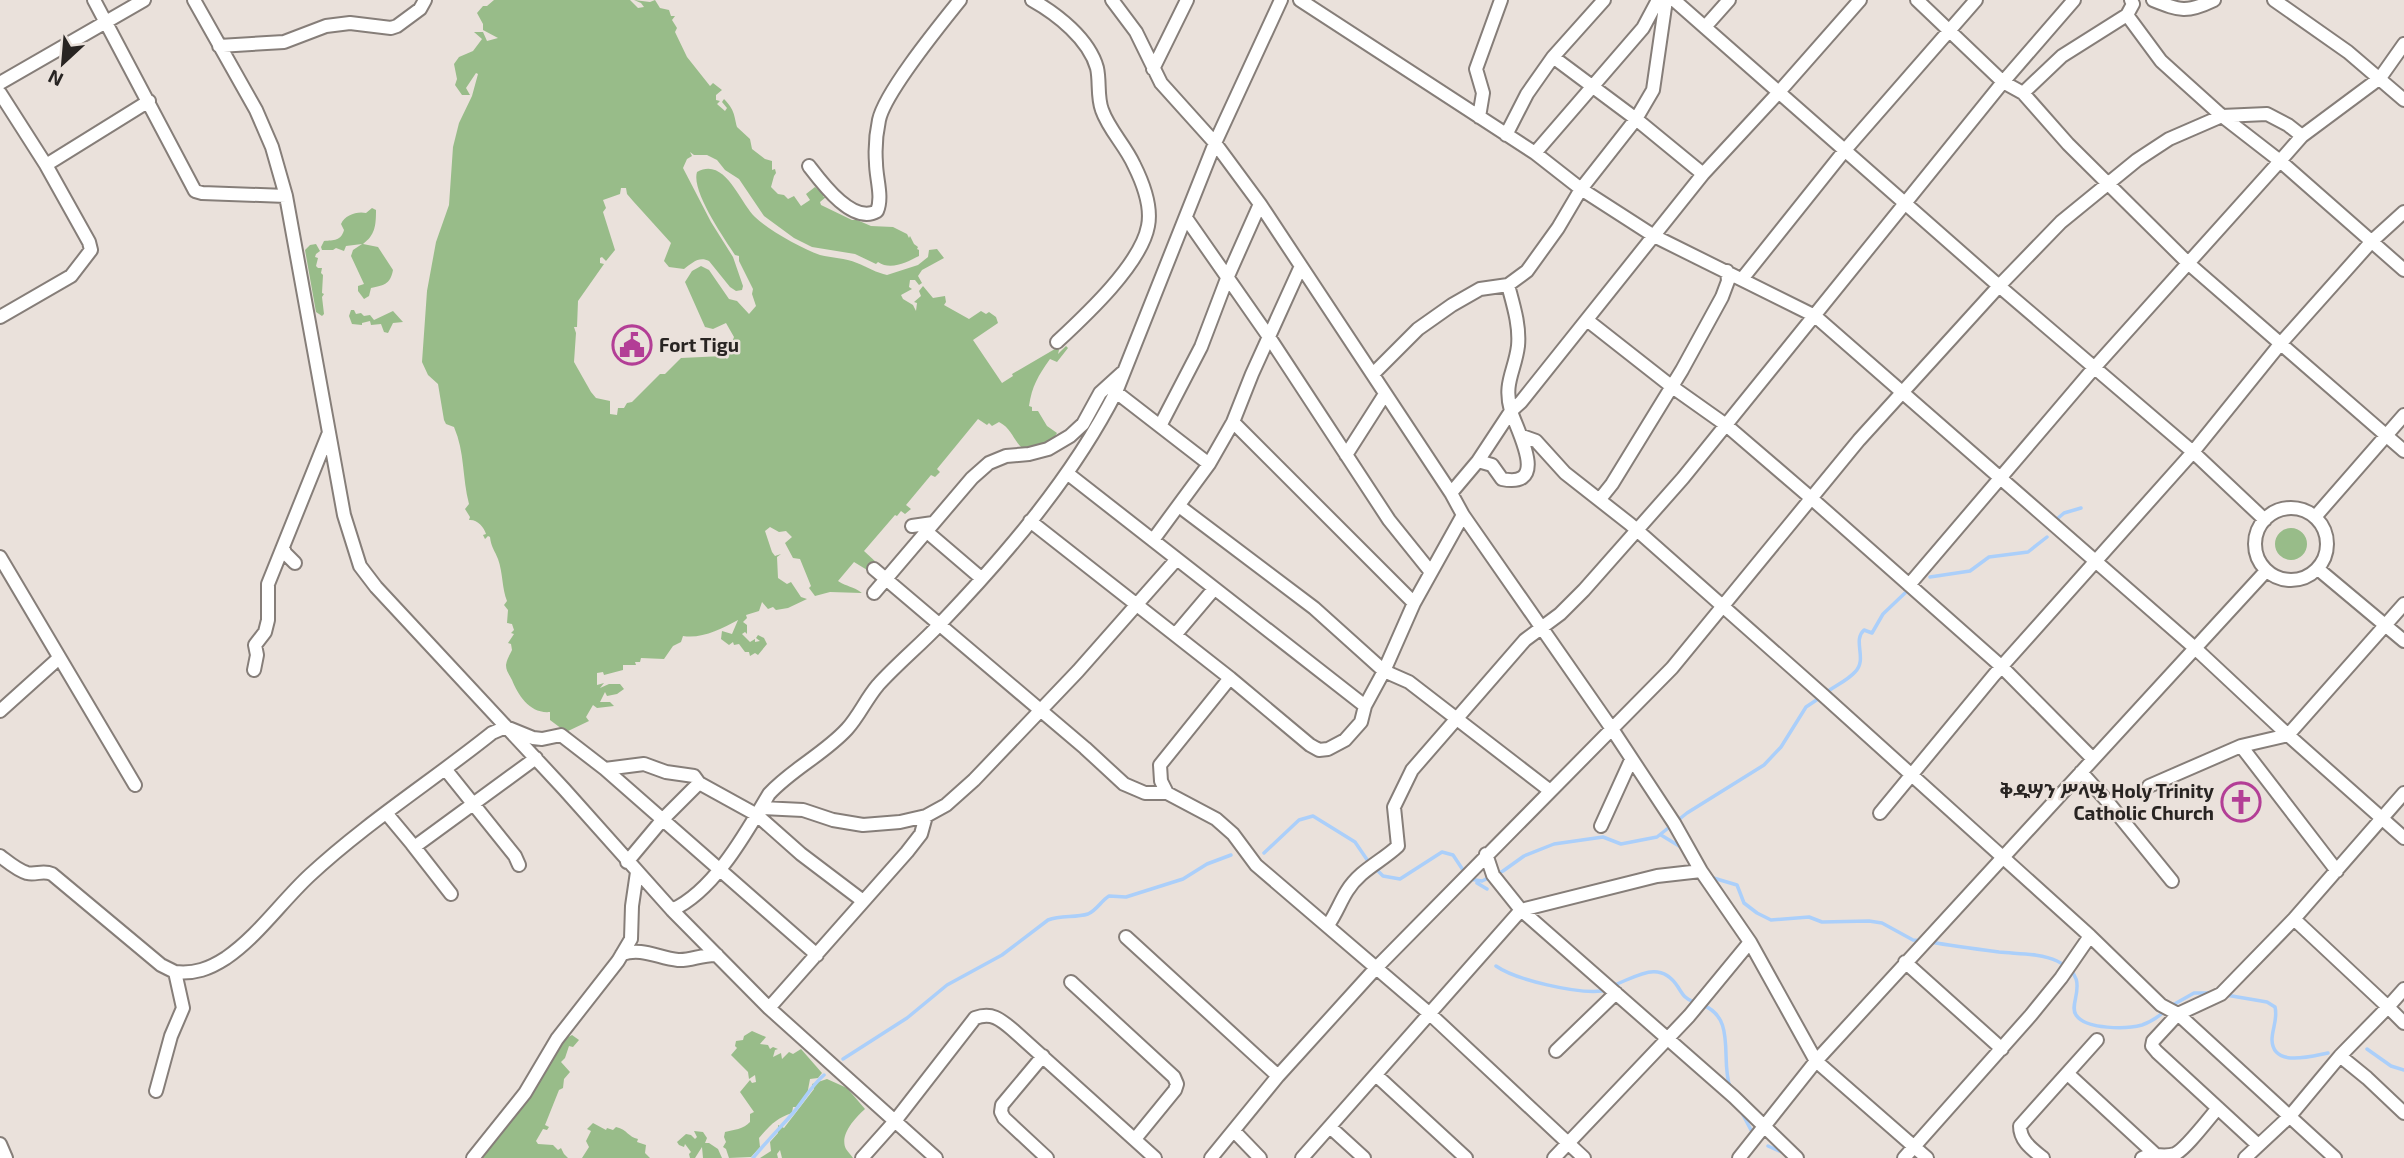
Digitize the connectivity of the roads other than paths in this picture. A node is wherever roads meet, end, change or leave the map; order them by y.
1 (94, 0) edge
2 (144, 0) edge
3 (194, 0) edge
4 (425, 0) edge
5 (960, 0) edge
6 (1032, 0) edge
7 (1112, 0) edge
8 (1187, 0) edge
9 (1281, 0) edge
10 (1300, 0) edge
11 (1501, 0) edge
12 (1604, 0) edge
13 (1658, 0) edge
14 (1666, 0) edge
15 (1674, 0) edge
16 (1729, 0) edge
17 (1860, 0) edge
18 (1917, 0) edge
19 (1976, 0) edge
20 (2074, 0) edge
21 (2153, 0) edge
22 (2214, 0) edge
23 (2274, 0) edge
24 (2133, 5) edge
25 (106, 23) junction
26 (1705, 27) junction
27 (1948, 30) junction
28 (2404, 44) edge
29 (219, 46) junction
30 (1553, 57) junction
31 (1153, 69) junction
32 (2380, 78) junction
33 (2003, 82) junction
34 (0, 83) edge
35 (1592, 86) junction
36 (1779, 92) junction
37 (0, 93) edge
38 (2023, 93) junction
39 (2404, 100) edge
40 (149, 101) junction
41 (2222, 116) junction
42 (1479, 117) junction
43 (1636, 119) junction
44 (1506, 135) junction
45 (2302, 136) junction
46 (1215, 143) junction
47 (1845, 150) junction
48 (1535, 153) junction
49 (2280, 161) junction
50 (46, 165) junction
51 (809, 166) dead end
52 (1703, 174) junction
53 (2109, 183) junction
54 (1581, 189) junction
55 (286, 196) junction
56 (1905, 202) junction
57 (1260, 204) junction
58 (2404, 212) edge
59 (1186, 218) junction
60 (1654, 236) junction
61 (2372, 241) junction
62 (2189, 264) junction
63 (1301, 266) junction
64 (2404, 270) edge
65 (1727, 271) junction
66 (1228, 276) junction
67 (1741, 278) junction
68 (1508, 285) junction
69 (1999, 286) junction
70 (1726, 289) junction
71 (1815, 316) junction
72 (0, 317) edge
73 (1587, 320) junction
74 (1269, 337) junction
75 (1057, 342) dead end
76 (2281, 343) junction
77 (2094, 369) junction
78 (1125, 370) junction
79 (1373, 374) junction
80 (1671, 386) junction
81 (1116, 392) junction
82 (1903, 393) junction
83 (1385, 394) junction
84 (1511, 411) junction
85 (2404, 415) edge
86 (1233, 422) junction
87 (1726, 425) junction
88 (1160, 426) junction
89 (2387, 434) junction
90 (328, 435) junction
91 (1522, 436) junction
92 (2404, 451) edge
93 (2193, 452) junction
94 (1346, 455) junction
95 (1478, 461) junction
96 (1209, 464) junction
97 (1067, 473) junction
98 (2001, 478) junction
99 (1451, 493) junction
100 (1811, 498) junction
101 (1600, 499) junction
102 (1179, 506) junction
103 (1463, 515) junction
104 (2315, 517) junction
105 (2265, 520) junction
106 (1030, 521) junction
107 (912, 526) dead end
108 (930, 527) junction
109 (1636, 531) junction
110 (1153, 540) junction
111 (283, 547) junction
112 (1177, 560) junction
113 (295, 563) dead end
114 (2096, 563) junction
115 (2, 564) edge
116 (874, 569) dead end
117 (2318, 569) junction
118 (1430, 571) junction
119 (2266, 571) junction
120 (981, 578) junction
121 (886, 579) junction
122 (1909, 585) junction
123 (1214, 589) junction
124 (874, 593) dead end
125 (1414, 603) junction
126 (2404, 604) edge
127 (1137, 606) junction
128 (1723, 607) junction
129 (940, 624) junction
130 (2384, 624) junction
131 (1541, 626) junction
132 (1175, 635) junction
133 (2404, 641) edge
134 (2196, 649) junction
135 (59, 658) junction
136 (2002, 667) junction
137 (254, 670) dead end
138 (1384, 671) junction
139 (1230, 678) junction
140 (1365, 706) junction
141 (1040, 709) junction
142 (0, 711) edge
143 (1457, 718) junction
144 (506, 727) junction
145 (1612, 729) junction
146 (2288, 735) junction
147 (2241, 746) junction
148 (536, 758) junction
149 (2093, 759) junction
150 (1631, 760) junction
151 (605, 769) junction
152 (446, 770) junction
153 (2081, 772) junction
154 (1912, 776) junction
155 (699, 783) junction
156 (135, 785) dead end
157 (2149, 786) dead end
158 (1549, 790) junction
159 (1167, 793) junction
160 (2404, 793) edge
161 (473, 803) junction
162 (759, 811) junction
163 (1880, 813) dead end
164 (387, 814) junction
165 (926, 816) junction
166 (663, 819) junction
167 (2382, 819) junction
168 (1601, 826) dead end
169 (2404, 838) edge
170 (415, 847) junction
171 (1486, 854) junction
172 (0, 856) edge
173 (2003, 857) junction
174 (627, 862) junction
175 (519, 865) dead end
176 (720, 868) junction
177 (1701, 871) junction
178 (2337, 871) junction
179 (637, 872) junction
180 (2172, 881) dead end
181 (451, 894) dead end
182 (863, 901) junction
183 (672, 910) junction
184 (1521, 910) junction
185 (2294, 919) junction
186 (1328, 925) junction
187 (2090, 936) junction
188 (1126, 937) dead end
189 (1750, 942) junction
190 (622, 954) junction
191 (717, 955) junction
192 (817, 955) junction
193 (1905, 962) junction
194 (1376, 968) junction
195 (176, 972) junction
196 (1070, 982) dead end
197 (1610, 988) junction
198 (2404, 989) edge
199 (2388, 1007) junction
200 (769, 1008) junction
201 (1430, 1014) junction
202 (2178, 1014) junction
203 (2404, 1023) edge
204 (1667, 1038) junction
205 (2097, 1040) dead end
206 (2002, 1049) junction
207 (1556, 1051) dead end
208 (1043, 1056) junction
209 (2340, 1056) junction
210 (1816, 1061) junction
211 (2068, 1074) junction
212 (1376, 1075) junction
213 (1278, 1076) junction
214 (156, 1091) dead end
215 (2218, 1108) junction
216 (2404, 1113) edge
217 (2290, 1116) junction
218 (895, 1121) junction
219 (1765, 1126) junction
220 (1330, 1127) junction
221 (1234, 1131) junction
222 (1135, 1139) junction
223 (0, 1144) edge
224 (1569, 1144) junction
225 (2258, 1145) junction
226 (1913, 1148) junction
227 (1457, 1155) edge
228 (2157, 1156) junction
229 (6, 1158) edge
230 (473, 1158) edge
231 (862, 1158) edge
232 (936, 1158) edge
233 (1047, 1158) edge
234 (1155, 1158) edge
235 (1211, 1158) edge
236 (1260, 1158) edge
237 (1302, 1158) edge
238 (1364, 1158) edge
239 (1554, 1158) edge
240 (1584, 1158) edge
241 (1740, 1158) edge
242 (1797, 1158) edge
243 (1904, 1158) edge
244 (1927, 1158) edge
245 (2043, 1158) edge
246 (2142, 1158) edge
247 (2245, 1158) edge
248 (2335, 1158) edge

1 - 25 street
2 - 25 street
3 - 29 street
4 - 29 street
5 - 51 street
6 - 75 street
7 - 31 street
8 - 31 street
9 - 46 street
10 - 42 street
11 - 42 street
12 - 30 street
13 - 35 street
14 - 43 street
15 - 26 street
16 - 26 street
17 - 36 street
18 - 27 street
19 - 27 street
20 - 33 street
21 - 22 street
23 - 32 street
24 - 38 street
24 - 41 street
25 - 34 street
25 - 40 street
26 - 36 street
27 - 33 street
27 - 47 street
28 - 32 street
29 - 55 street
30 - 35 street
30 - 44 street
31 - 46 street
32 - 39 street
32 - 45 street
33 - 38 street
33 - 56 street
35 - 43 street
35 - 48 street
36 - 47 street
36 - 52 street
37 - 50 street
38 - 53 street
40 - 50 street
40 - 55 street
41 - 45 street
41 - 49 street
41 - 53 street
42 - 44 street
43 - 52 street
43 - 54 street
44 - 48 street
45 - 49 street
46 - 57 street
46 - 59 street
47 - 56 street
47 - 67 street
48 - 54 street
49 - 61 street
49 - 62 street
50 - 72 street
52 - 60 street
53 - 62 street
53 - 69 street
54 - 60 street
54 - 68 street
55 - 90 street
56 - 69 street
56 - 71 street
57 - 63 street
57 - 66 street
58 - 61 street
59 - 66 street
59 - 78 street
60 - 65 street
60 - 73 street
61 - 64 street
61 - 76 street
62 - 76 street
62 - 77 street
63 - 74 street
63 - 79 street
65 - 67 street
65 - 70 street
66 - 74 street
66 - 88 street
67 - 70 street
67 - 71 street
68 - 79 street
68 - 84 street
69 - 77 street
69 - 82 street
70 - 80 street
71 - 82 street
71 - 87 street
73 - 80 street
73 - 84 street
74 - 86 street
74 - 94 street
76 - 89 street
76 - 93 street
77 - 93 street
77 - 98 street
78 - 81 street
78 - 108 street
79 - 83 street
80 - 87 street
80 - 101 street
81 - 88 street
81 - 97 street
82 - 98 street
82 - 100 street
83 - 94 street
83 - 99 street
84 - 91 street
84 - 95 street
85 - 89 street
86 - 96 street
86 - 125 street
87 - 100 street
87 - 109 street
88 - 96 street
89 - 92 street
89 - 104 street
90 - 111 street
90 - 144 street
91 - 95 street
91 - 101 street
93 - 105 street
93 - 114 street
94 - 118 street
95 - 99 street
96 - 102 street
97 - 106 street
97 - 110 street
98 - 114 street
98 - 122 street
99 - 103 street
100 - 122 street
100 - 128 street
101 - 109 street
102 - 110 street
102 - 138 street
103 - 118 street
103 - 131 street
104 - 105 street
104 - 117 street
105 - 119 street
106 - 120 street
106 - 127 street
107 - 108 street
108 - 120 street
108 - 121 street
109 - 128 street
109 - 131 street
110 - 112 street
111 - 113 street
111 - 137 street
112 - 123 street
112 - 127 street
114 - 134 street
114 - 136 street
115 - 135 street
116 - 121 street
117 - 119 street
117 - 130 street
118 - 125 street
119 - 134 street
120 - 129 street
121 - 124 street
121 - 129 street
122 - 136 street
123 - 132 street
123 - 140 street
125 - 138 street
126 - 130 street
127 - 132 street
127 - 141 street
128 - 145 street
128 - 154 street
129 - 141 street
129 - 162 street
130 - 133 street
130 - 146 street
131 - 143 street
131 - 145 street
132 - 139 street
134 - 146 street
134 - 149 street
135 - 142 street
135 - 156 street
136 - 149 street
136 - 154 street
138 - 140 street
138 - 143 street
139 - 140 street
139 - 159 street
141 - 159 street
141 - 165 street
143 - 158 street
143 - 186 street
144 - 148 street
144 - 151 street
144 - 152 street
145 - 150 street
145 - 158 street
146 - 147 street
146 - 167 street
147 - 157 street
147 - 178 street
148 - 161 street
148 - 174 street
149 - 153 street
150 - 168 street
150 - 177 street
151 - 155 street
151 - 166 street
152 - 161 street
152 - 164 street
153 - 173 street
153 - 180 street
154 - 163 street
154 - 173 street
155 - 162 street
155 - 166 street
158 - 171 street
159 - 186 street
160 - 167 street
161 - 170 street
161 - 175 street
162 - 165 street
162 - 176 street
162 - 182 street
164 - 170 street
164 - 195 street
165 - 182 street
166 - 174 street
166 - 176 street
167 - 169 street
167 - 178 street
170 - 181 street
171 - 184 street
171 - 194 street
172 - 195 street
173 - 187 street
173 - 193 street
174 - 179 street
176 - 183 street
176 - 192 street
177 - 184 street
177 - 189 street
178 - 185 street
179 - 183 street
179 - 190 street
182 - 192 street
183 - 191 street
184 - 197 street
184 - 201 street
185 - 199 street
185 - 202 street
186 - 194 street
187 - 202 street
187 - 206 street
188 - 213 street
189 - 204 street
189 - 210 street
190 - 191 street
190 - 230 street
191 - 200 street
192 - 200 street
193 - 206 street
193 - 210 street
194 - 201 street
194 - 213 street
195 - 214 street
196 - 222 street
197 - 204 street
197 - 207 street
198 - 199 street
199 - 203 street
199 - 209 street
200 - 218 street
201 - 212 street
201 - 224 street
202 - 215 street
202 - 217 street
204 - 219 street
204 - 224 street
205 - 211 street
206 - 226 street
208 - 218 street
208 - 222 street
208 - 233 street
209 - 216 street
209 - 217 street
210 - 219 street
210 - 226 street
211 - 228 street
211 - 245 street
212 - 220 street
212 - 227 street
213 - 221 street
215 - 225 street
215 - 228 street
217 - 225 street
217 - 248 street
218 - 231 street
218 - 232 street
219 - 241 street
219 - 242 street
220 - 237 street
220 - 238 street
221 - 235 street
221 - 236 street
222 - 234 street
223 - 229 street
224 - 239 street
224 - 240 street
225 - 247 street
226 - 243 street
226 - 244 street
228 - 246 street

